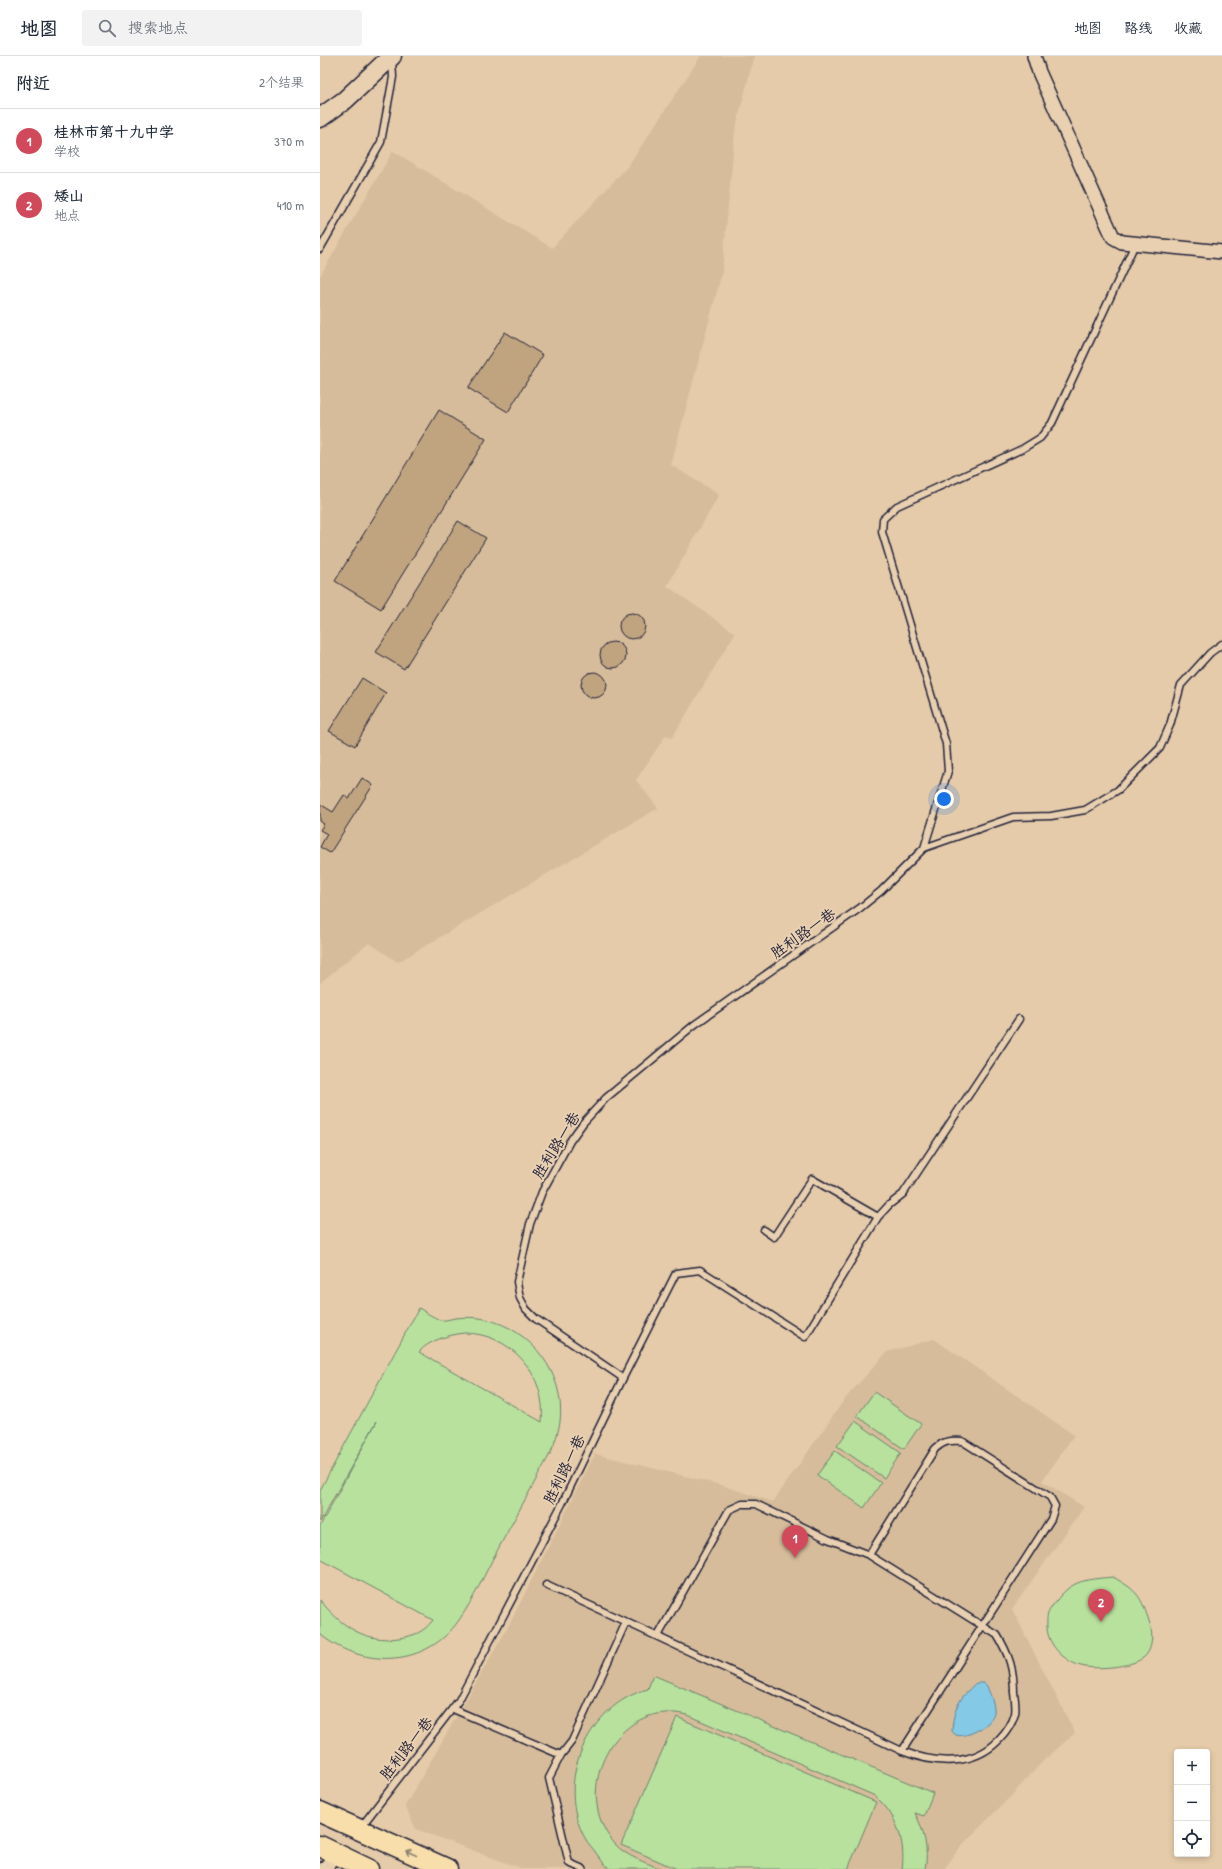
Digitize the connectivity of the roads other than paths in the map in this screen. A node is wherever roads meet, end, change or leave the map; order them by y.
1 (392, 56) edge
2 (1034, 56) edge
3 (320, 118) edge
4 (1135, 244) junction
5 (320, 250) edge
6 (1222, 252) edge
7 (1222, 644) edge
8 (924, 848) junction
9 (1019, 1019) dead end
10 (878, 1217) junction
11 (764, 1230) dead end
12 (623, 1378) junction
13 (869, 1555) junction
14 (546, 1586) dead end
15 (626, 1622) junction
16 (982, 1626) junction
17 (658, 1636) junction
18 (453, 1709) junction
19 (902, 1751) junction
20 (561, 1755) junction
21 (320, 1812) edge
22 (359, 1830) junction
23 (327, 1856) edge
24 (368, 1869) edge
25 (447, 1869) edge
26 (583, 1869) edge

1 - 3 street
1 - 5 lane
2 - 4 street
4 - 6 street
4 - 8 lane
7 - 8 lane, 胜利路一巷
8 - 12 lane, 胜利路一巷
9 - 10 lane
10 - 11 lane
10 - 12 lane
12 - 18 lane, 胜利路一巷
13 - 16 lane
13 - 16 lane
13 - 17 lane
14 - 15 lane
15 - 17 lane
15 - 20 lane
16 - 19 lane
16 - 19 lane
17 - 19 lane
18 - 20 lane
18 - 22 lane, 胜利路一巷
20 - 26 lane
21 - 22 main road
25 -> 22 main road
23 - 24 main road

